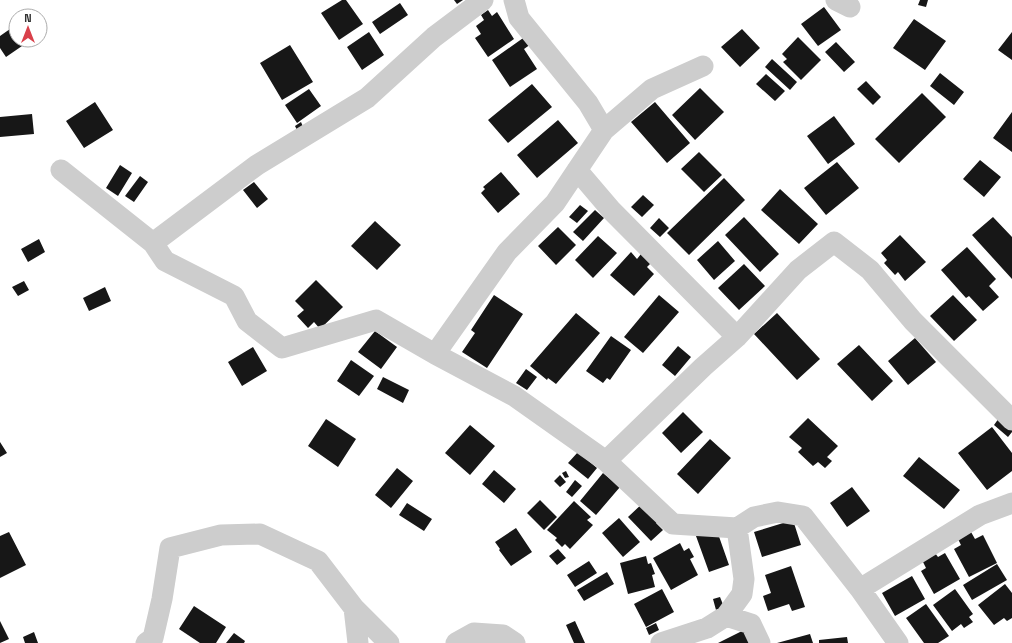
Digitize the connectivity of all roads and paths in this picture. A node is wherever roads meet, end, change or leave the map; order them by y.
1 (482, 0) edge
2 (514, 0) edge
3 (703, 66) dead end
4 (604, 130) junction
5 (61, 170) dead end
6 (577, 170) junction
7 (153, 243) junction
8 (737, 337) junction
9 (435, 354) junction
10 (1012, 420) edge
11 (606, 461) junction
12 (1012, 503) edge
13 (737, 528) junction
14 (860, 589) junction
15 (354, 608) junction
16 (726, 616) junction
17 (146, 643) edge
18 (358, 643) edge
19 (389, 643) edge
20 (456, 643) edge
21 (514, 643) edge
22 (661, 643) edge
23 (760, 643) edge
24 (898, 643) edge

1 - 7 street
2 - 4 street
3 - 4 street
4 - 6 street
5 - 7 street
6 - 8 street
6 - 9 street
7 - 9 street
8 - 10 street
8 - 11 street
9 - 11 street
11 - 13 street
12 - 14 street
13 - 14 street
13 - 16 street
14 - 24 street
15 - 17 street
15 - 18 street
15 - 19 street
16 - 22 street
16 - 23 street
20 - 21 street

